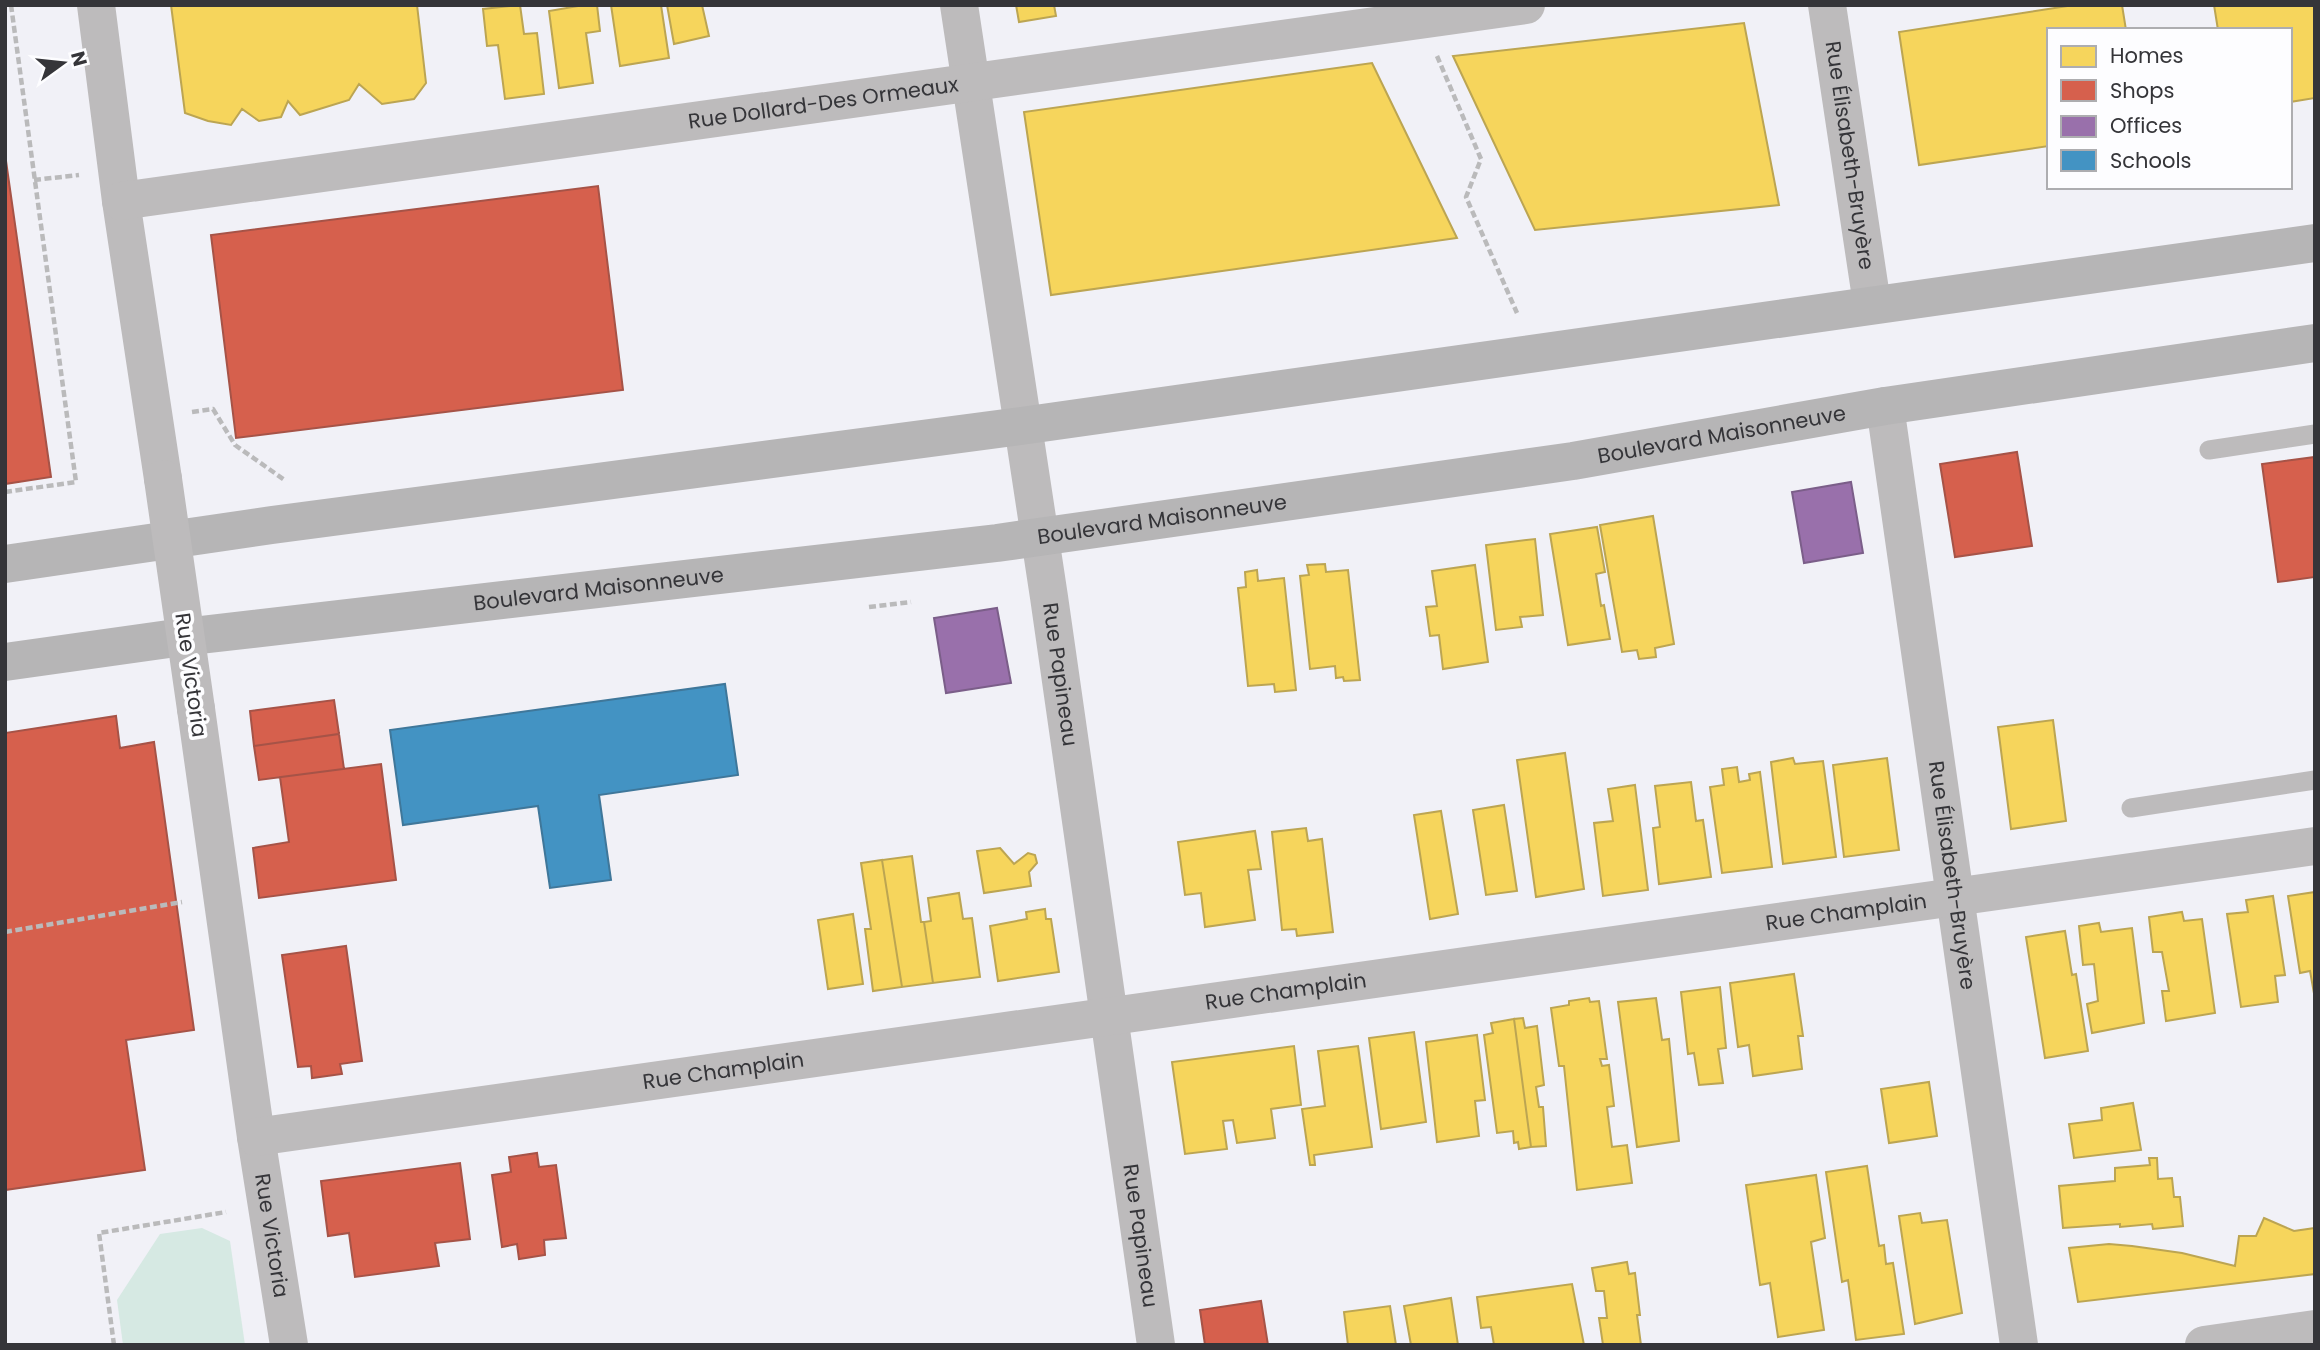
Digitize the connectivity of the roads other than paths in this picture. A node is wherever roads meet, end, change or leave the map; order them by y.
1 (96, 5) edge
2 (959, 5) edge
3 (1525, 5) edge
4 (1827, 5) edge
5 (971, 84) junction
6 (121, 201) junction
7 (2315, 243) edge
8 (1872, 304) junction
9 (2315, 343) edge
10 (1885, 406) junction
11 (1021, 426) junction
12 (2315, 434) edge
13 (2209, 450) dead end
14 (1040, 537) junction
15 (5, 564) edge
16 (5, 662) edge
17 (2315, 780) edge
18 (2130, 808) dead end
19 (2315, 846) edge
20 (1955, 897) junction
21 (1110, 1016) junction
22 (256, 1137) junction
23 (2315, 1329) edge
24 (289, 1345) edge
25 (1156, 1345) edge
26 (2019, 1345) edge
27 (2204, 1345) edge

1 - 6 street, Rue Victoria
2 - 5 street, Rue Papineau
3 - 5 street, Rue Dollard-Des Ormeaux
4 - 8 street, Rue Élisabeth-Bruyère
5 - 6 street, Rue Dollard-Des Ormeaux
5 - 11 street, Rue Papineau
6 - 22 street, Rue Victoria, bridge
7 - 8 main road
8 - 11 main road
9 - 10 main road, Boulevard Maisonneuve
10 - 14 main road, Boulevard Maisonneuve
10 - 20 street, Rue Élisabeth-Bruyère
11 - 14 street, Rue Papineau
11 - 15 main road
12 - 13 lane
14 - 16 main road, Boulevard Maisonneuve
14 - 21 street, Rue Papineau
17 - 18 lane
19 - 20 street, Rue Champlain
20 - 21 street, Rue Champlain
20 - 26 street, Rue Élisabeth-Bruyère
21 - 22 street, Rue Champlain
21 - 25 street, Rue Papineau
22 - 24 street, Rue Victoria
23 - 27 street

